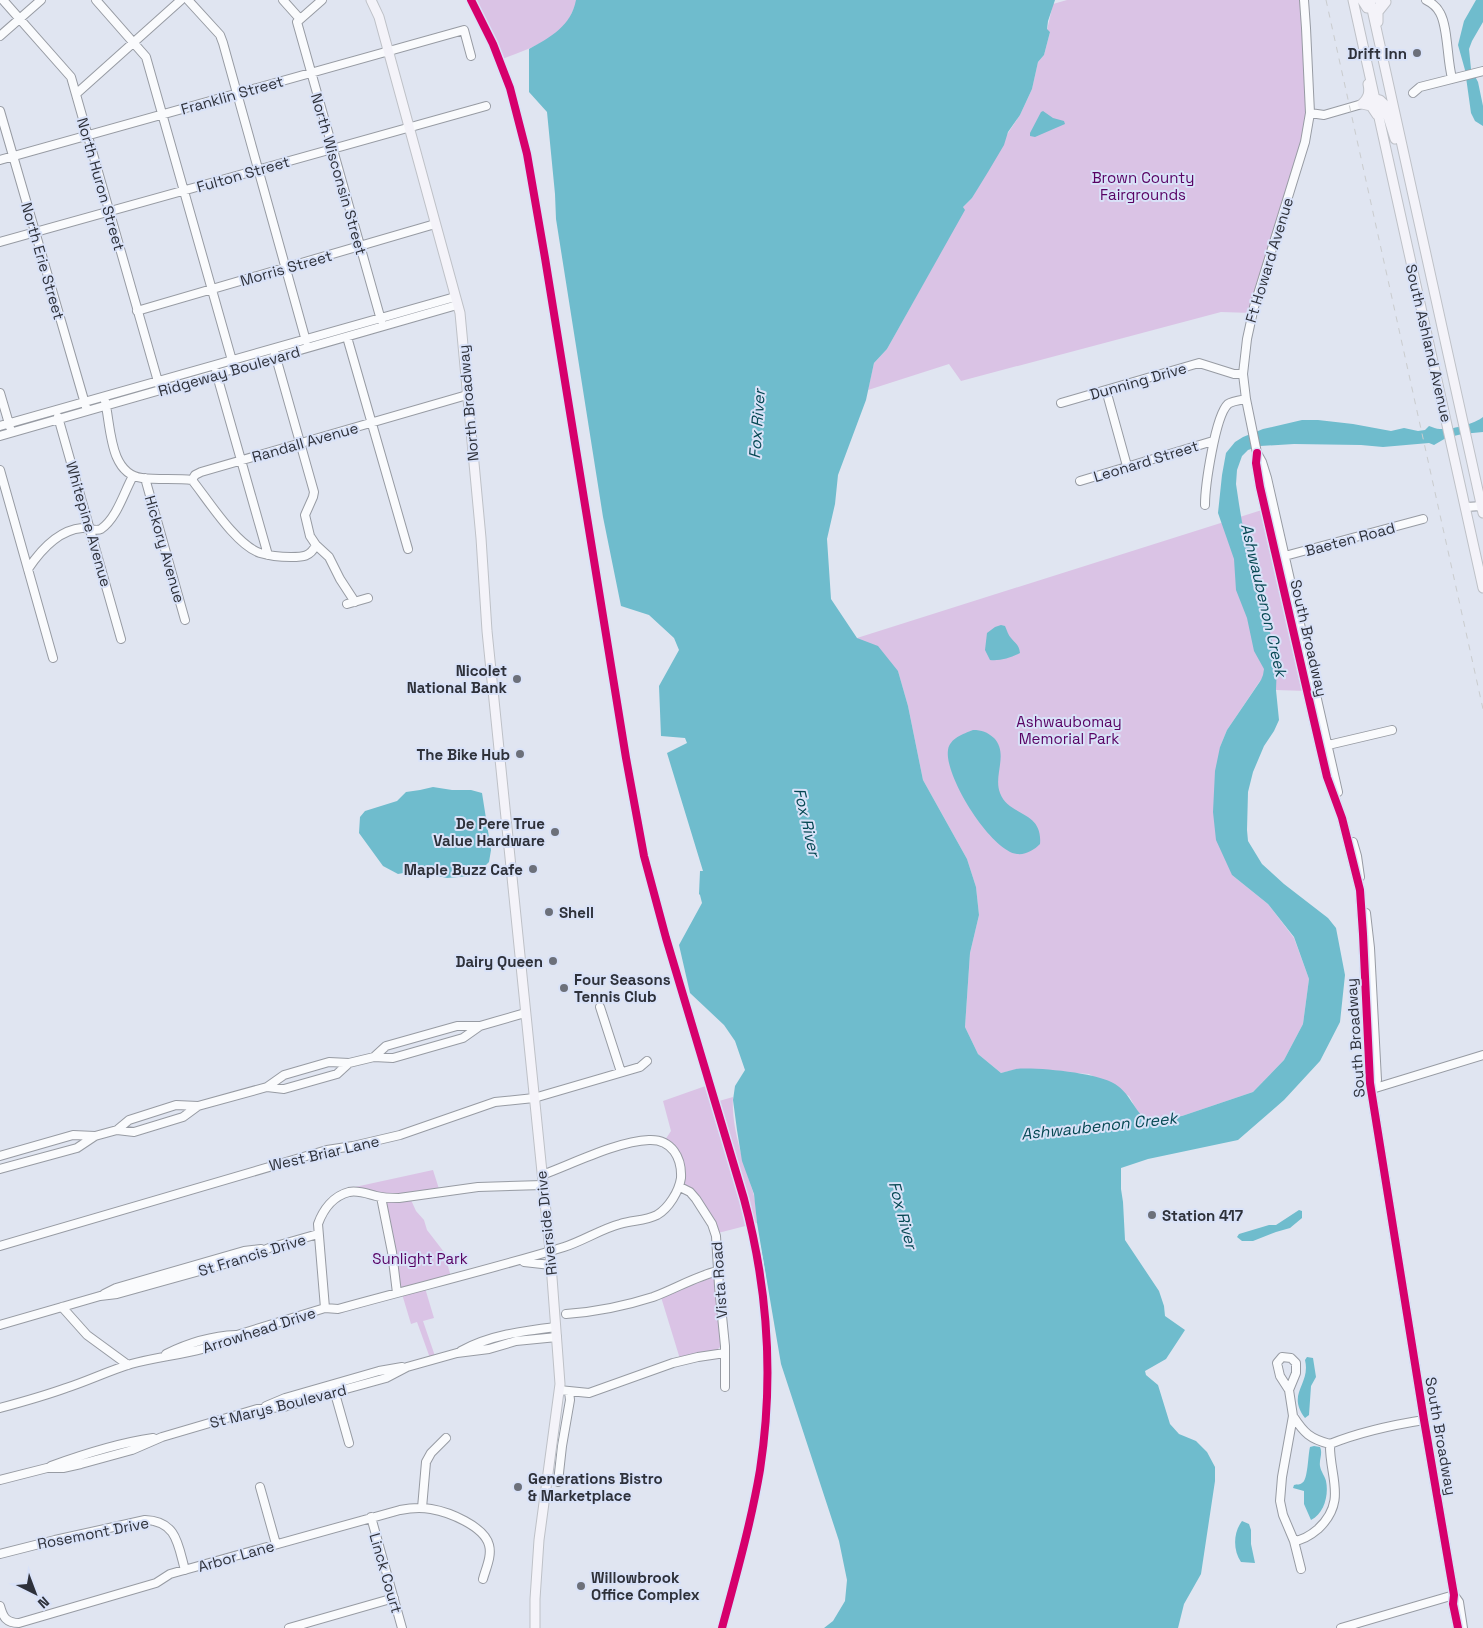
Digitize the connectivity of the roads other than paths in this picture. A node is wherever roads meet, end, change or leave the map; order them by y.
1 (3, 0) edge
2 (41, 0) edge
3 (96, 0) edge
4 (182, 0) edge
5 (188, 0) edge
6 (283, 0) edge
7 (322, 0) edge
8 (371, 0) edge
9 (1304, 0) edge
10 (1349, 0) edge
11 (1353, 0) edge
12 (1362, 0) edge
13 (1426, 0) edge
14 (1385, 2) edge
15 (1371, 5) edge
16 (20, 18) junction
17 (298, 20) junction
18 (0, 36) edge
19 (134, 42) junction
20 (388, 51) junction
21 (471, 56) dead end
22 (1483, 70) edge
23 (311, 73) junction
24 (1452, 78) junction
25 (1413, 92) dead end
26 (76, 94) junction
27 (237, 94) junction
28 (1368, 100) junction
29 (486, 106) dead end
30 (0, 111) edge
31 (1310, 113) junction
32 (162, 114) junction
33 (1380, 122) junction
34 (409, 128) junction
35 (87, 135) junction
36 (1402, 146) junction
37 (332, 149) junction
38 (13, 156) junction
39 (1405, 159) junction
40 (0, 160) edge
41 (259, 170) junction
42 (183, 191) junction
43 (109, 212) junction
44 (435, 224) junction
45 (34, 232) junction
46 (0, 242) edge
47 (360, 247) junction
48 (286, 268) junction
49 (211, 290) junction
50 (456, 301) junction
51 (137, 311) junction
52 (380, 317) junction
53 (383, 326) junction
54 (347, 337) junction
55 (306, 338) junction
56 (273, 348) junction
57 (308, 348) junction
58 (275, 358) junction
59 (232, 360) junction
60 (214, 365) junction
61 (234, 369) junction
62 (217, 374) junction
63 (1243, 374) junction
64 (157, 381) junction
65 (160, 390) junction
66 (1106, 390) junction
67 (0, 393) edge
68 (467, 395) junction
69 (103, 397) junction
70 (1246, 399) junction
71 (84, 402) junction
72 (1061, 403) dead end
73 (106, 406) junction
74 (56, 410) junction
75 (87, 412) junction
76 (59, 420) junction
77 (372, 423) junction
78 (9, 424) junction
79 (0, 426) edge
80 (11, 433) junction
81 (0, 436) edge
82 (1213, 441) junction
83 (300, 444) junction
84 (241, 461) junction
85 (1127, 466) junction
86 (0, 470) edge
87 (132, 476) junction
88 (145, 478) junction
89 (192, 480) junction
90 (1080, 481) dead end
91 (1205, 505) dead end
92 (1465, 507) junction
93 (1482, 508) edge
94 (1423, 519) dead end
95 (90, 529) junction
96 (316, 545) junction
97 (408, 549) dead end
98 (268, 555) junction
99 (1281, 557) junction
100 (28, 569) junction
101 (1483, 588) edge
102 (368, 598) dead end
103 (185, 620) dead end
104 (121, 638) dead end
105 (53, 658) dead end
106 (1392, 730) dead end
107 (1328, 745) junction
108 (1320, 747) junction
109 (506, 817) joint
110 (600, 1007) dead end
111 (525, 1013) junction
112 (480, 1026) junction
113 (1483, 1055) edge
114 (374, 1057) junction
115 (647, 1061) dead end
116 (349, 1063) junction
117 (621, 1072) junction
118 (267, 1087) junction
119 (1372, 1089) junction
120 (534, 1098) junction
121 (198, 1106) junction
122 (117, 1130) junction
123 (95, 1136) junction
124 (0, 1156) edge
125 (0, 1170) edge
126 (542, 1175) junction
127 (543, 1185) junction
128 (680, 1187) junction
129 (381, 1197) junction
130 (318, 1234) junction
131 (0, 1246) edge
132 (550, 1251) junction
133 (517, 1261) junction
134 (551, 1266) junction
135 (718, 1271) junction
136 (397, 1293) junction
137 (62, 1306) junction
138 (325, 1308) junction
139 (566, 1314) dead end
140 (0, 1325) edge
141 (556, 1332) junction
142 (725, 1353) junction
143 (128, 1365) junction
144 (407, 1367) junction
145 (332, 1384) junction
146 (725, 1387) dead end
147 (559, 1390) junction
148 (1289, 1390) dead end
149 (569, 1391) junction
150 (335, 1392) junction
151 (0, 1408) edge
152 (257, 1409) junction
153 (1293, 1416) junction
154 (1424, 1420) junction
155 (446, 1438) dead end
156 (349, 1443) dead end
157 (1330, 1444) junction
158 (0, 1480) edge
159 (558, 1482) dead end
160 (260, 1487) dead end
161 (422, 1508) junction
162 (371, 1518) junction
163 (1294, 1541) junction
164 (276, 1544) junction
165 (0, 1554) edge
166 (1301, 1569) dead end
167 (185, 1570) junction
168 (483, 1579) dead end
169 (1454, 1595) junction
170 (394, 1598) junction
171 (0, 1606) edge
172 (288, 1628) edge
173 (402, 1628) edge
174 (535, 1628) edge
175 (1341, 1628) edge
176 (1458, 1628) edge
177 (1463, 1628) edge

1 - 16 street, North Huron Street
2 - 16 street
3 - 19 street
4 - 19 street
5 - 27 street
6 - 17 street, North Wisconsin Street
7 - 17 street
8 - 20 main road, North Broadway
9 - 31 street, Ft Howard Avenue
10 - 28 main road
11 - 28 main road
12 - 15 main road
13 - 24 street
14 - 15 main road
14 - 36 main road
15 - 36 main road, South Ashland Avenue
16 - 18 street
16 - 26 street, North Huron Street
17 - 23 street, North Wisconsin Street
19 - 26 street
19 - 32 street
20 - 21 street, Franklin Street
20 - 23 street, Franklin Street
20 - 34 main road, North Broadway
22 - 24 street
23 - 27 street, Franklin Street
23 - 37 street, North Wisconsin Street
24 - 25 street
26 - 35 street, North Huron Street
27 - 32 street, Franklin Street
27 - 41 street
28 - 31 street
28 - 33 main road, South Ashland Avenue
28 - 33 main road
28 - 39 main road
29 - 34 street, Fulton Street
30 - 38 street, North Erie Street
31 - 63 street, Ft Howard Avenue
32 - 35 street, Franklin Street
32 - 42 street
33 - 92 main road, South Ashland Avenue
34 - 37 street, Fulton Street
34 - 44 main road, North Broadway
35 - 38 street, Franklin Street
35 - 43 street, North Huron Street
36 - 39 main road, South Ashland Avenue
37 - 41 street, Fulton Street
37 - 47 street, North Wisconsin Street
38 - 40 street, Franklin Street
38 - 45 street, North Erie Street
39 - 93 main road, South Ashland Avenue
41 - 42 street, Fulton Street
41 - 48 street
42 - 43 street, Fulton Street
42 - 49 street
43 - 45 street, Fulton Street
43 - 51 street, North Huron Street
44 - 47 street, Morris Street
44 - 50 main road, North Broadway
45 - 46 street, Fulton Street
45 - 71 street, North Erie Street
47 - 48 street, Morris Street
47 - 52 street, North Wisconsin Street
48 - 49 street, Morris Street
48 - 55 street
49 - 51 street, Morris Street
49 - 59 street
50 - 52 street, Ridgeway Boulevard
50 - 53 street, Ridgeway Boulevard
50 - 68 main road, North Broadway
51 - 64 street, North Huron Street
52 - 53 street, North Wisconsin Street
52 - 55 street, Ridgeway Boulevard
53 - 54 street, Ridgeway Boulevard
54 - 57 street, Ridgeway Boulevard
54 - 77 street
55 - 56 street, Ridgeway Boulevard
55 - 57 street
56 - 58 street
56 - 59 street, Ridgeway Boulevard
57 - 58 street, Ridgeway Boulevard
58 - 61 street, Ridgeway Boulevard
58 - 83 street
59 - 60 street, Ridgeway Boulevard
59 - 61 street
60 - 62 street
60 - 64 street, Ridgeway Boulevard
61 - 62 street, Ridgeway Boulevard
62 - 65 street, Ridgeway Boulevard
62 - 84 street
63 - 66 street, Dunning Drive
63 - 70 street, Ft Howard Avenue
64 - 65 street, North Huron Street
64 - 69 street, Ridgeway Boulevard
65 - 73 street, Ridgeway Boulevard
66 - 72 street, Dunning Drive
66 - 85 street
67 - 78 street
68 - 77 street, Randall Avenue
68 - 109 main road, North Broadway
69 - 71 street, Ridgeway Boulevard
69 - 73 street
70 - 82 street
70 - 99 street, South Broadway
71 - 74 street, Ridgeway Boulevard
71 - 75 street, North Erie Street
73 - 75 street, Ridgeway Boulevard
73 - 87 street
74 - 76 street, Whitepine Avenue
74 - 78 street, Ridgeway Boulevard
75 - 76 street, Ridgeway Boulevard
76 - 80 street, Ridgeway Boulevard
76 - 95 street, Whitepine Avenue
77 - 83 street, Randall Avenue
77 - 97 street
78 - 79 street, Ridgeway Boulevard
78 - 80 street
80 - 81 street, Ridgeway Boulevard
82 - 85 street, Leonard Street
82 - 91 street
83 - 84 street, Randall Avenue
83 - 96 street
84 - 89 street, Randall Avenue
84 - 98 street
85 - 90 street, Leonard Street
86 - 100 street
87 - 88 street
87 - 95 street
88 - 89 street
88 - 103 street, Hickory Avenue
89 - 98 street
92 - 93 street
92 - 101 main road, South Ashland Avenue
94 - 99 street, Baeten Road
95 - 100 street
95 - 104 street, Whitepine Avenue
96 - 98 street
96 - 102 street
99 - 107 street, South Broadway
99 - 108 street, South Broadway
100 - 105 street
106 - 107 street
107 - 108 street
107 - 119 street, South Broadway
108 - 119 street, South Broadway
109 - 111 main road, Riverside Drive
110 - 117 street
111 - 112 street
111 - 120 main road, Riverside Drive
112 - 114 street
112 - 114 street
113 - 119 street
114 - 116 street
115 - 117 street, West Briar Lane
116 - 118 street
116 - 118 street
117 - 120 street, West Briar Lane
118 - 121 street
119 - 154 street, South Broadway
120 - 126 main road, Riverside Drive
120 - 131 street, West Briar Lane
121 - 122 street
121 - 122 street
122 - 123 street
123 - 124 street
123 - 125 street
126 - 127 main road, Riverside Drive
126 - 128 street
127 - 129 street, St Francis Drive
127 - 132 main road, Riverside Drive
128 - 132 street, Arrowhead Drive
128 - 135 street, Vista Road
129 - 130 street, St Francis Drive
129 - 136 street
130 - 137 street, St Francis Drive
130 - 138 street
132 - 133 street, Arrowhead Drive
132 - 134 main road, Riverside Drive
133 - 134 street
133 - 136 street, Arrowhead Drive
134 - 141 main road, Riverside Drive
135 - 139 street
135 - 142 street, Vista Road
136 - 138 street, Arrowhead Drive
137 - 140 street, St Francis Drive
137 - 143 street
138 - 143 street, Arrowhead Drive
141 - 144 street, St Marys Boulevard
141 - 147 main road, Riverside Drive
142 - 146 street, Vista Road
142 - 149 street
143 - 151 street, Arrowhead Drive
144 - 145 street
144 - 150 street, St Marys Boulevard
145 - 150 street
145 - 152 street
147 - 149 street
147 - 174 main road, Riverside Drive
148 - 153 street
149 - 159 street
150 - 152 street, St Marys Boulevard
150 - 156 street
152 - 158 street, St Marys Boulevard
153 - 157 street
153 - 163 street
154 - 157 street
154 - 169 street, South Broadway
155 - 161 street
157 - 163 street
160 - 164 street
161 - 162 street, Arbor Lane
161 - 168 street, Arbor Lane
162 - 164 street, Arbor Lane
162 - 170 street, Linck Court
163 - 166 street
164 - 167 street, Arbor Lane
165 - 167 street, Rosemont Drive
167 - 171 street, Arbor Lane
169 - 175 street
169 - 176 street, South Broadway
169 - 177 street, South Broadway
170 - 172 street
170 - 173 street, Linck Court

